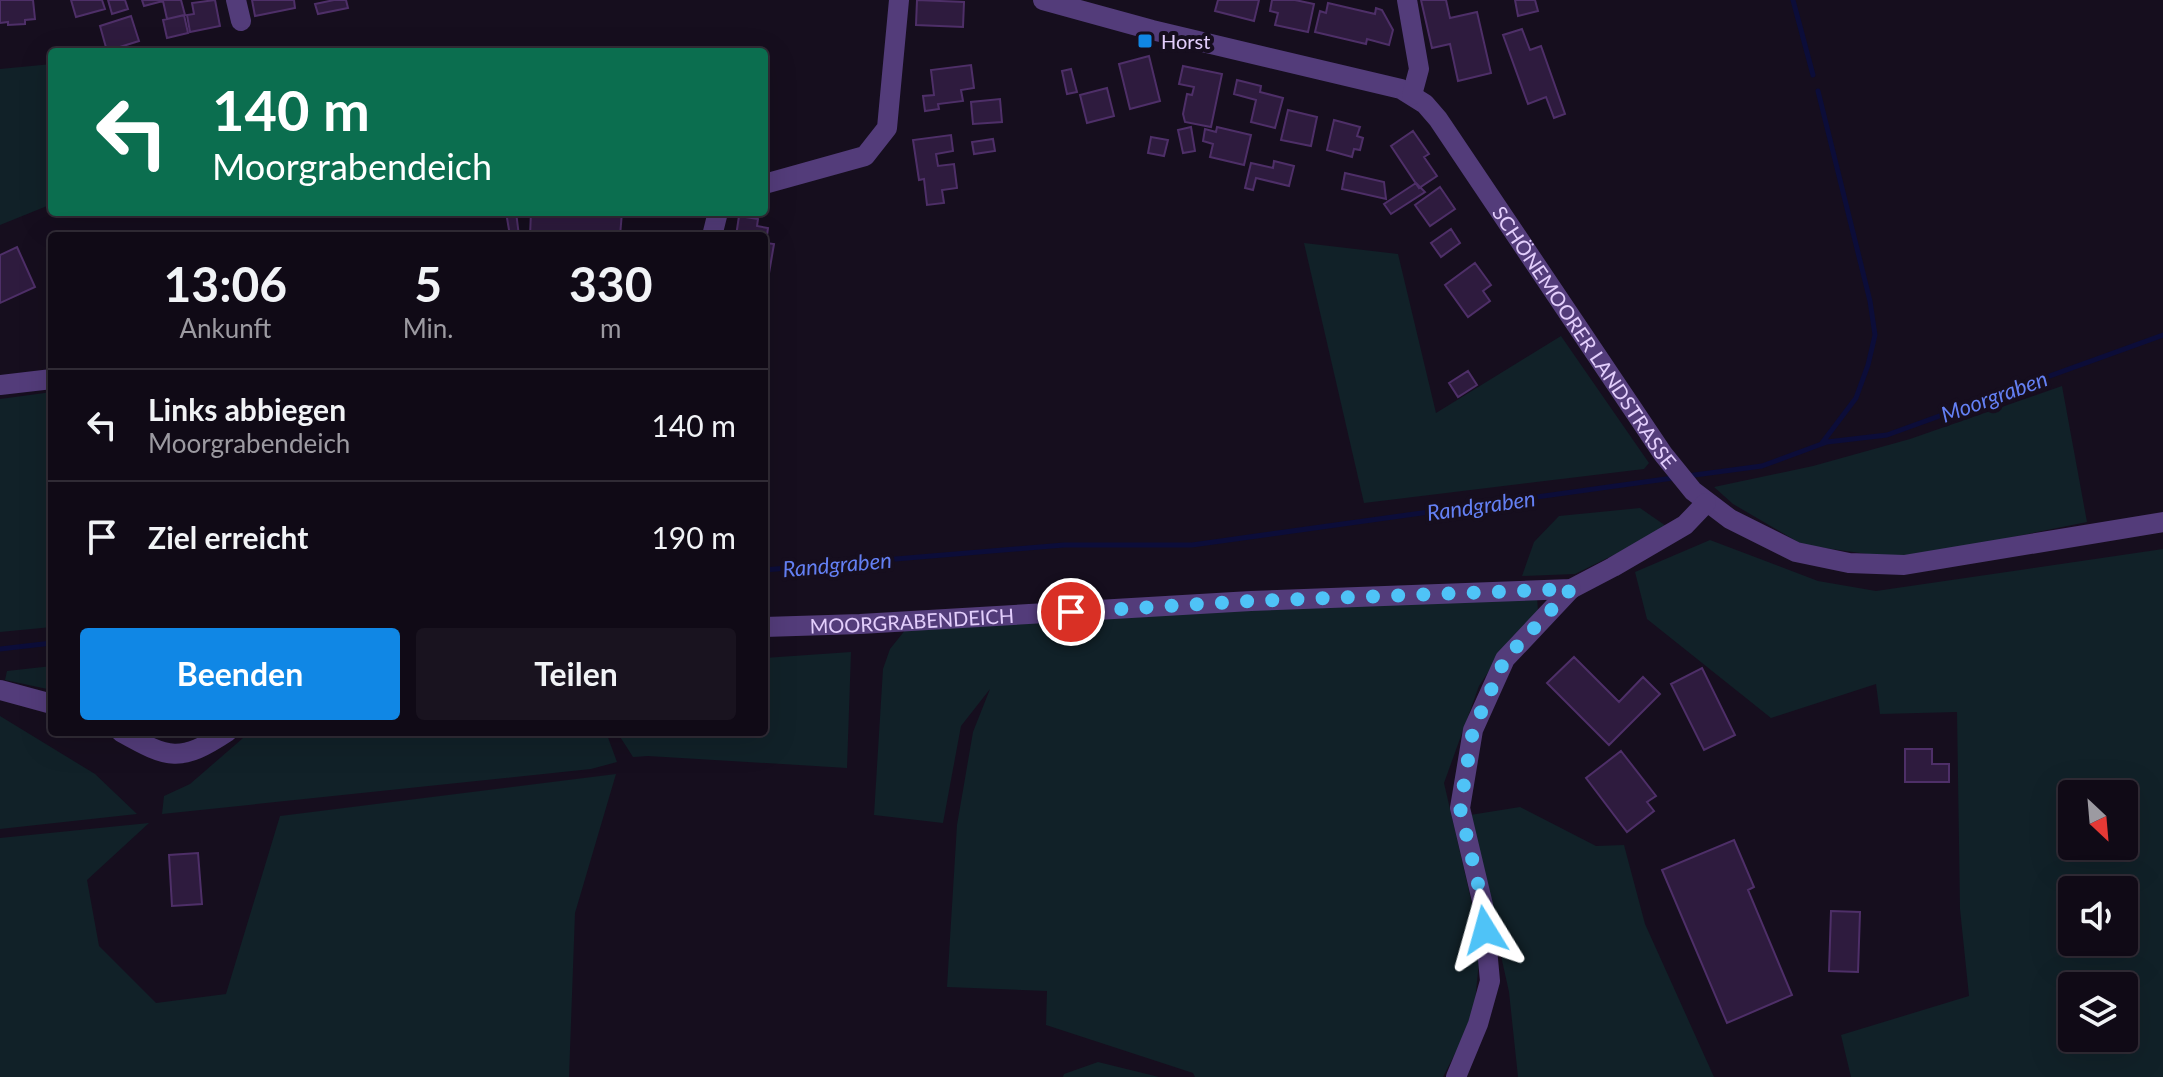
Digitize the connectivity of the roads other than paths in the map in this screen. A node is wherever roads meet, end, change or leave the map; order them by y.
1 (236, 0) edge
2 (899, 0) edge
3 (1043, 0) edge
4 (1407, 0) edge
5 (241, 21) dead end
6 (1412, 95) junction
7 (768, 183) edge
8 (48, 379) edge
9 (0, 385) edge
10 (1700, 497) junction
11 (2163, 522) edge
12 (1571, 589) junction
13 (768, 627) edge
14 (0, 690) edge
15 (48, 703) edge
16 (128, 736) edge
17 (221, 736) edge
18 (1456, 1077) edge

1 - 5 street
2 - 7 street
3 - 6 street, SCHÖNEMOORER LANDSTRASSE
4 - 6 street
6 - 10 street, SCHÖNEMOORER LANDSTRASSE
8 - 9 street
10 - 11 street, SCHÖNEMOORER LANDSTRASSE
10 - 12 street, MOORGRABENDEICH
12 - 13 street, MOORGRABENDEICH
12 - 18 street
14 - 15 street
16 - 17 street

